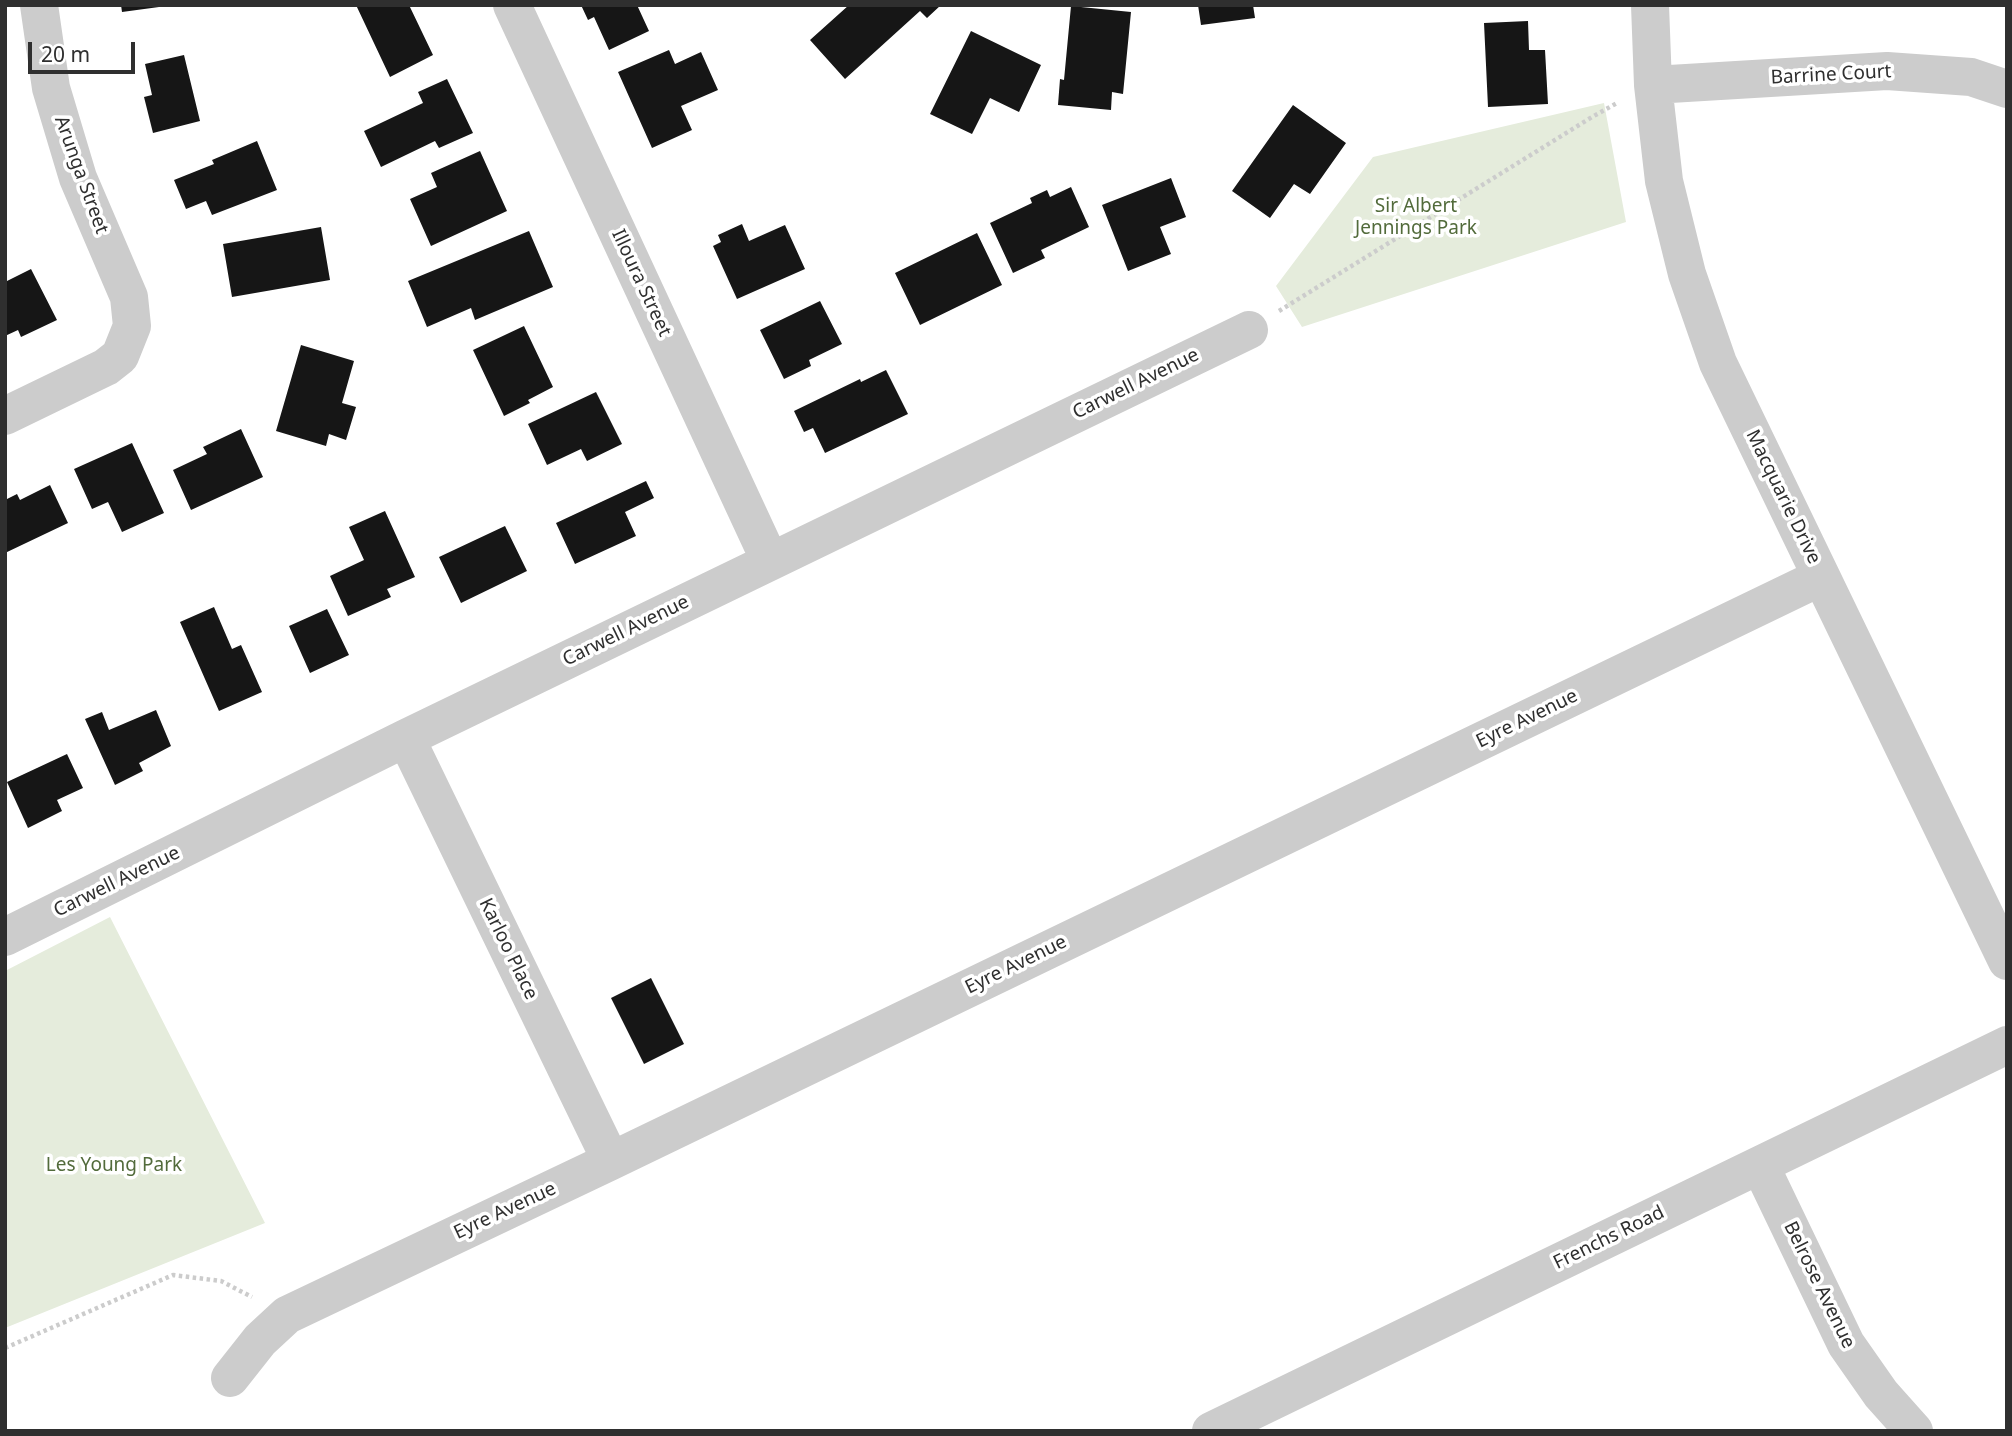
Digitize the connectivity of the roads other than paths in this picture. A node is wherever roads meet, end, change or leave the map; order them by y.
1 (39, 5) edge
2 (512, 5) edge
3 (1650, 5) edge
4 (1653, 85) junction
5 (2007, 89) edge
6 (1249, 330) road end
7 (5, 416) edge
8 (770, 561) junction
9 (1821, 577) junction
10 (406, 738) junction
11 (5, 937) edge
12 (2007, 961) edge
13 (2007, 1045) edge
14 (611, 1161) junction
15 (1760, 1166) junction
16 (230, 1378) dead end
17 (1211, 1431) edge
18 (1914, 1431) edge

1 - 7 street, Arunga Street
2 - 8 street, Illoura Street
3 - 4 street, Macquarie Drive
4 - 5 street, Barrine Court
4 - 9 street, Macquarie Drive
6 - 8 street, Carwell Avenue
8 - 10 street, Carwell Avenue
9 - 12 street, Macquarie Drive
9 - 14 street, Eyre Avenue
10 - 11 street, Carwell Avenue
10 - 14 street, Karloo Place
13 - 15 street, Frenchs Road
14 - 16 street, Eyre Avenue
15 - 17 street, Frenchs Road
15 - 18 street, Belrose Avenue

